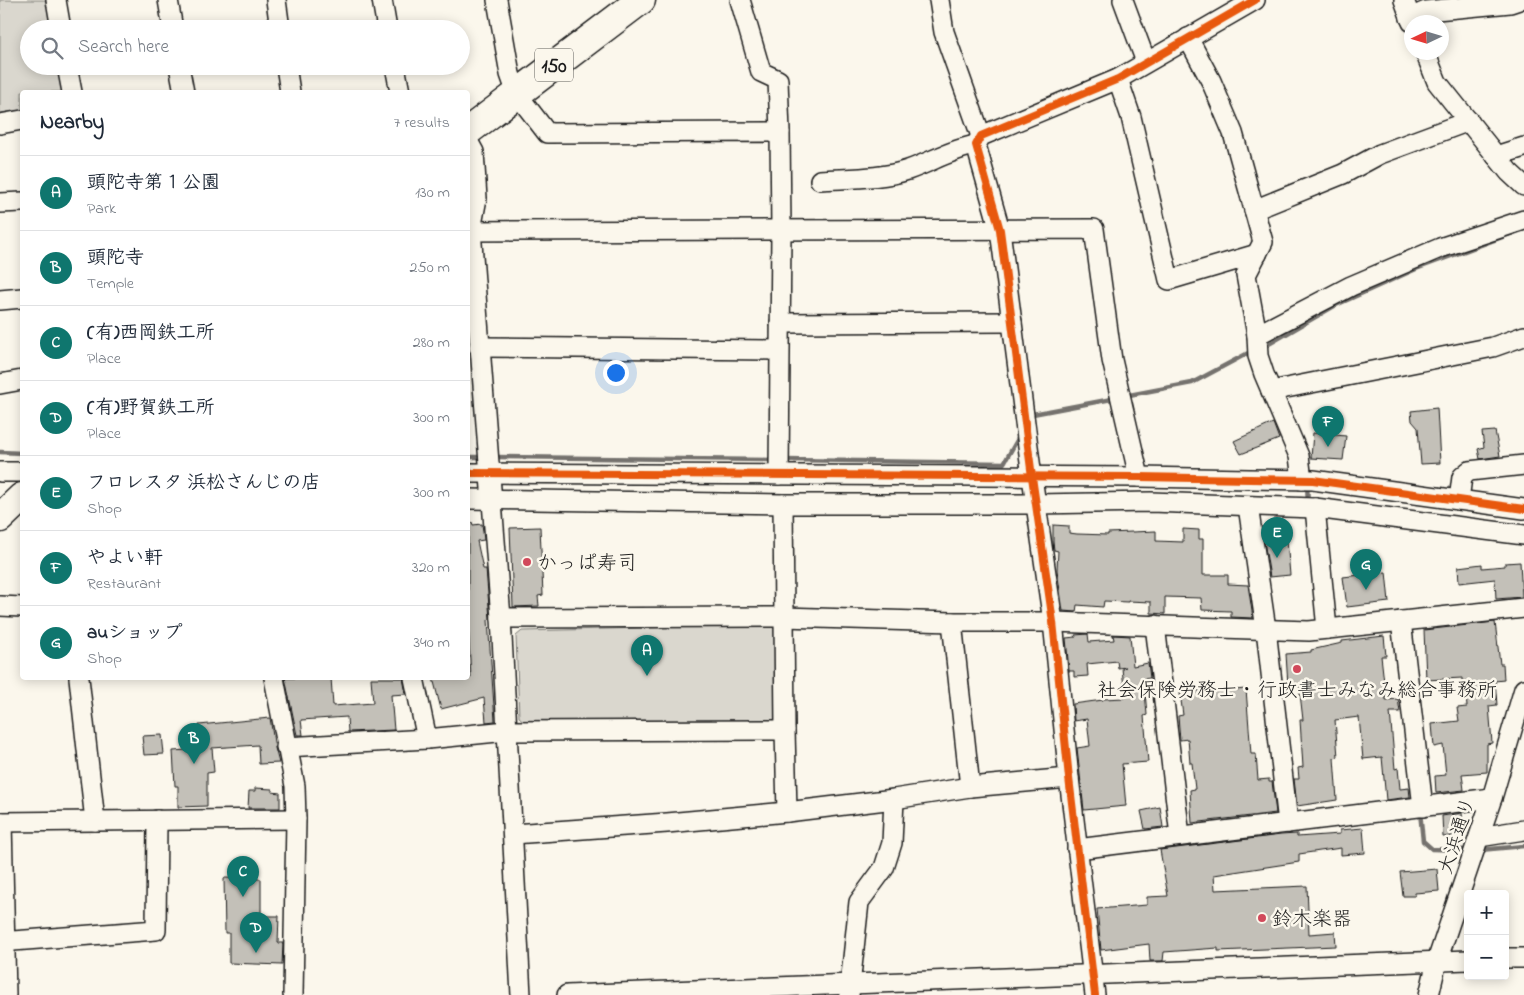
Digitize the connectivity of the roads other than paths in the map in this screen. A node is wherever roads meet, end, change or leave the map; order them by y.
1 (56, 0) edge
2 (168, 0) edge
3 (276, 0) edge
4 (382, 0) edge
5 (497, 0) edge
6 (640, 0) edge
7 (740, 0) edge
8 (939, 0) edge
9 (1123, 0) edge
10 (1255, 0) edge
11 (1404, 0) edge
12 (1520, 0) edge
13 (1409, 15) edge
14 (1419, 15) edge
15 (59, 20) edge
16 (171, 20) edge
17 (279, 20) edge
18 (385, 20) edge
19 (1188, 38) junction
20 (1428, 60) edge
21 (1146, 62) junction
22 (69, 75) edge
23 (181, 75) edge
24 (287, 75) edge
25 (397, 75) edge
26 (1118, 78) junction
27 (72, 90) edge
28 (184, 90) edge
29 (290, 90) edge
30 (400, 90) edge
31 (516, 94) junction
32 (20, 120) edge
33 (1469, 122) junction
34 (0, 124) edge
35 (470, 130) edge
36 (780, 132) junction
37 (979, 140) junction
38 (470, 145) edge
39 (1524, 146) edge
40 (1496, 156) junction
41 (820, 180) dead end
42 (1524, 186) edge
43 (20, 202) edge
44 (0, 203) edge
45 (1254, 210) junction
46 (1524, 220) edge
47 (470, 227) edge
48 (781, 230) junction
49 (1000, 230) junction
50 (470, 231) edge
51 (470, 243) edge
52 (1257, 254) junction
53 (20, 298) edge
54 (0, 300) edge
55 (1012, 322) junction
56 (780, 323) junction
57 (1257, 335) junction
58 (1524, 336) edge
59 (479, 347) junction
60 (779, 350) junction
61 (20, 380) edge
62 (0, 384) edge
63 (1271, 391) junction
64 (1524, 465) edge
65 (0, 472) edge
66 (20, 472) edge
67 (470, 473) edge
68 (489, 474) junction
69 (778, 475) junction
70 (1032, 476) junction
71 (1139, 477) junction
72 (1302, 480) junction
73 (16, 499) edge
74 (470, 499) edge
75 (492, 499) junction
76 (1459, 500) junction
77 (783, 504) junction
78 (1036, 504) junction
79 (1248, 506) junction
80 (1315, 508) junction
81 (1524, 509) edge
82 (0, 518) edge
83 (1524, 535) edge
84 (0, 606) edge
85 (20, 607) edge
86 (1524, 608) edge
87 (783, 617) junction
88 (501, 618) junction
89 (952, 622) junction
90 (1053, 622) junction
91 (1401, 622) junction
92 (1155, 625) junction
93 (1327, 629) junction
94 (1266, 630) junction
95 (79, 680) edge
96 (274, 680) edge
97 (414, 680) edge
98 (1524, 689) edge
99 (785, 730) junction
100 (508, 731) junction
101 (427, 740) junction
102 (286, 747) junction
103 (1069, 778) junction
104 (970, 787) junction
105 (1492, 798) junction
106 (894, 799) junction
107 (1423, 807) junction
108 (787, 812) junction
109 (296, 819) junction
110 (156, 820) junction
111 (95, 821) junction
112 (1, 822) edge
113 (1288, 822) junction
114 (1524, 830) edge
115 (513, 834) junction
116 (1180, 836) junction
117 (1479, 836) junction
118 (1077, 849) junction
119 (2, 941) edge
120 (1509, 958) edge
121 (1524, 958) edge
122 (1464, 960) edge
123 (1437, 961) junction
124 (1092, 974) junction
125 (978, 987) edge
126 (849, 990) edge
127 (6, 995) edge
128 (293, 995) edge
129 (521, 995) edge
130 (566, 995) edge
131 (1095, 995) edge
132 (1429, 995) edge

1 - 15 street
2 - 16 street
3 - 17 street
4 - 18 street
5 - 31 street
6 - 31 highway, 150
7 - 36 street
8 - 37 street
9 - 21 street
10 - 19 street
11 - 13 street
12 - 14 street
19 - 21 street
19 - 45 street
20 - 33 street
21 - 26 street
22 - 27 street
23 - 28 street
24 - 29 street
25 - 30 street
26 - 37 street
26 - 52 street
31 - 35 highway, 150
31 - 36 street
32 - 34 street
33 - 40 street
33 - 45 street
36 - 48 street
37 - 41 street
37 - 49 street
38 - 47 street
39 - 40 street
40 - 42 street
43 - 44 street
45 - 52 street
46 - 57 street
48 - 49 street
48 - 50 street
48 - 56 street
49 - 55 street
49 - 71 street
51 - 59 street
52 - 57 street
53 - 54 street
55 - 56 street
55 - 70 street
56 - 60 street
57 - 63 street
58 - 63 street
59 - 60 street
59 - 68 street
60 - 69 street
61 - 62 street
63 - 72 street
64 - 76 street
65 - 66 street
67 - 68 street
68 - 69 street
68 - 75 street
69 - 70 street
70 - 71 street
70 - 78 street
71 - 72 street
72 - 76 street
73 - 82 highway
74 - 75 street
75 - 77 street
75 - 88 street
76 - 81 street
77 - 78 street
77 - 87 street
78 - 79 street
78 - 90 street
79 - 80 street
79 - 94 street
80 - 83 street
80 - 93 street
84 - 85 street
86 - 91 street
87 - 88 street
87 - 89 street
87 - 99 street
88 - 100 street
89 - 90 street
89 - 104 street
90 - 92 street
90 - 103 street
91 - 93 street
91 - 107 street
92 - 94 street
92 - 116 street
93 - 94 street
94 - 113 street
95 - 111 street
96 - 102 street
97 - 101 street
98 - 105 street, 大浜通り
99 - 100 street
99 - 108 street
100 - 101 street
100 - 115 street
101 - 102 street
102 - 109 street
103 - 104 street
103 - 118 street
104 - 106 street
105 - 107 street
105 - 117 street, 大浜通り
106 - 108 street
106 - 126 street
107 - 113 street
108 - 115 street
109 - 110 street
109 - 128 street
110 - 111 street
110 - 119 street
111 - 112 street
112 - 119 street
113 - 116 street
114 - 117 street
115 - 129 street
116 - 118 street
117 - 123 street, 大浜通り
118 - 124 street
119 - 127 street
120 - 121 street
122 - 123 street
123 - 124 street
123 - 132 street, 大浜通り
124 - 125 street
124 - 131 street
125 - 126 street
126 - 130 street

